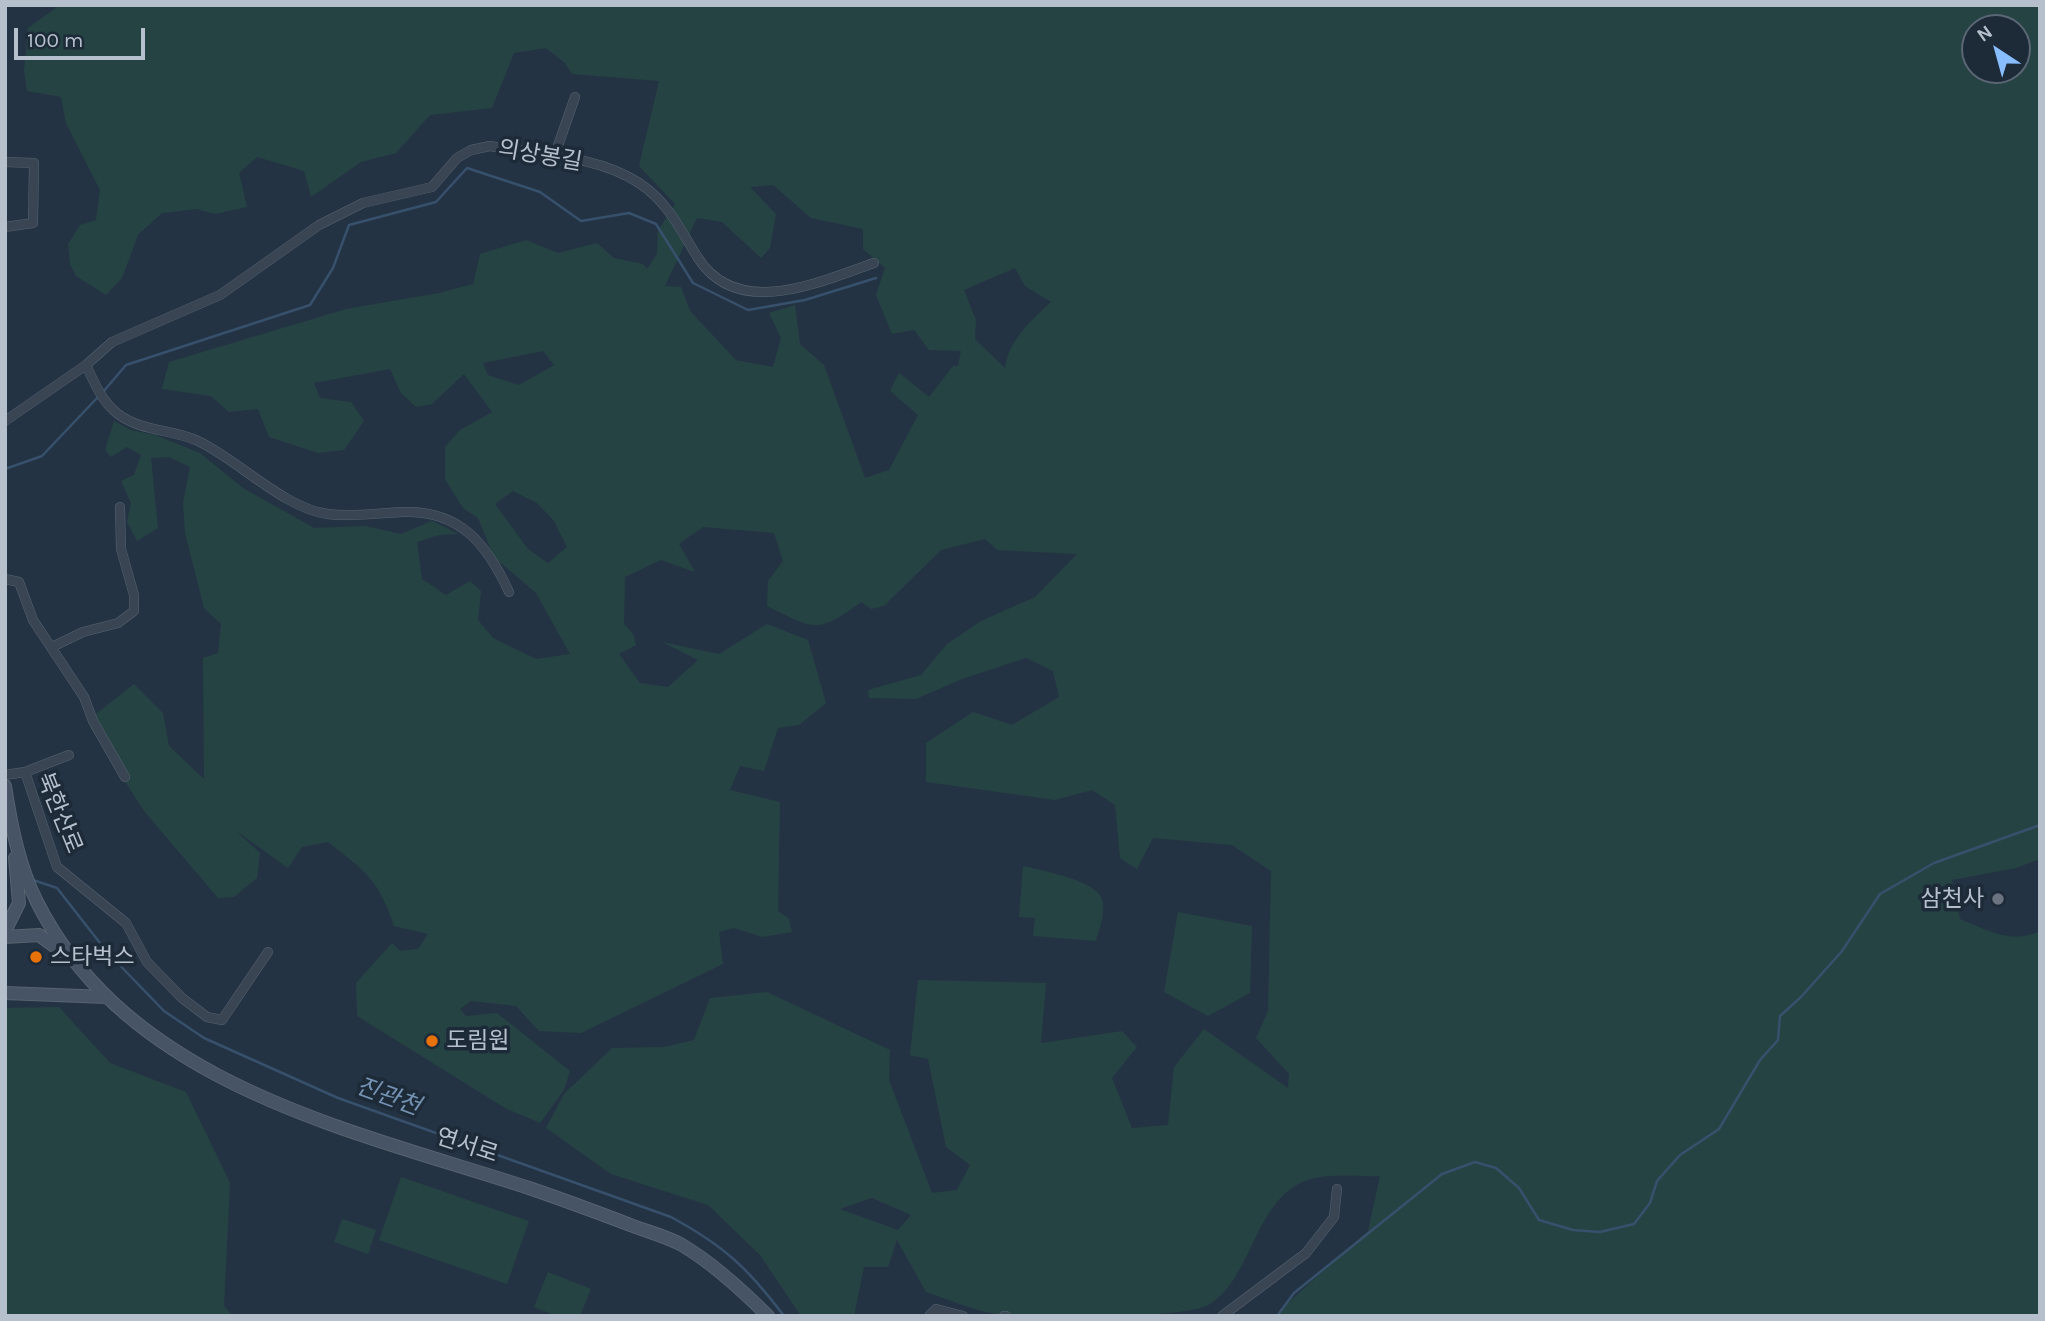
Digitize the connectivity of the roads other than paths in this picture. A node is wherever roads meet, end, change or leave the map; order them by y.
1 (575, 97) dead end
2 (554, 157) junction
3 (5, 162) edge
4 (5, 227) edge
5 (874, 264) dead end
6 (86, 365) junction
7 (5, 421) edge
8 (120, 507) dead end
9 (5, 579) edge
10 (509, 592) dead end
11 (52, 648) junction
12 (69, 755) dead end
13 (25, 772) junction
14 (5, 775) edge
15 (125, 777) dead end
16 (5, 786) edge
17 (15, 844) junction
18 (37, 902) junction
19 (5, 933) edge
20 (268, 952) dead end
21 (74, 962) junction
22 (5, 993) edge
23 (106, 997) junction
24 (1337, 1189) dead end
25 (768, 1316) edge
26 (929, 1316) edge
27 (963, 1316) edge
28 (1222, 1316) edge

1 - 2 street
2 - 5 street, 의상봉길
2 - 6 street, 의상봉길
3 - 4 street
6 - 7 street, 의상봉길
6 - 10 street
8 - 11 street
9 - 11 street
11 - 15 street
12 - 13 street
13 - 14 street, 북한산로
13 - 20 street, 북한산로
16 - 17 main road, 북한산로
17 - 18 main road, 연서로
17 - 19 main road
18 - 19 main road
18 - 21 main road, 연서로
19 - 21 main road
21 - 23 main road, 연서로
22 - 23 main road
23 - 25 main road, 연서로
24 - 28 street
26 - 27 street

